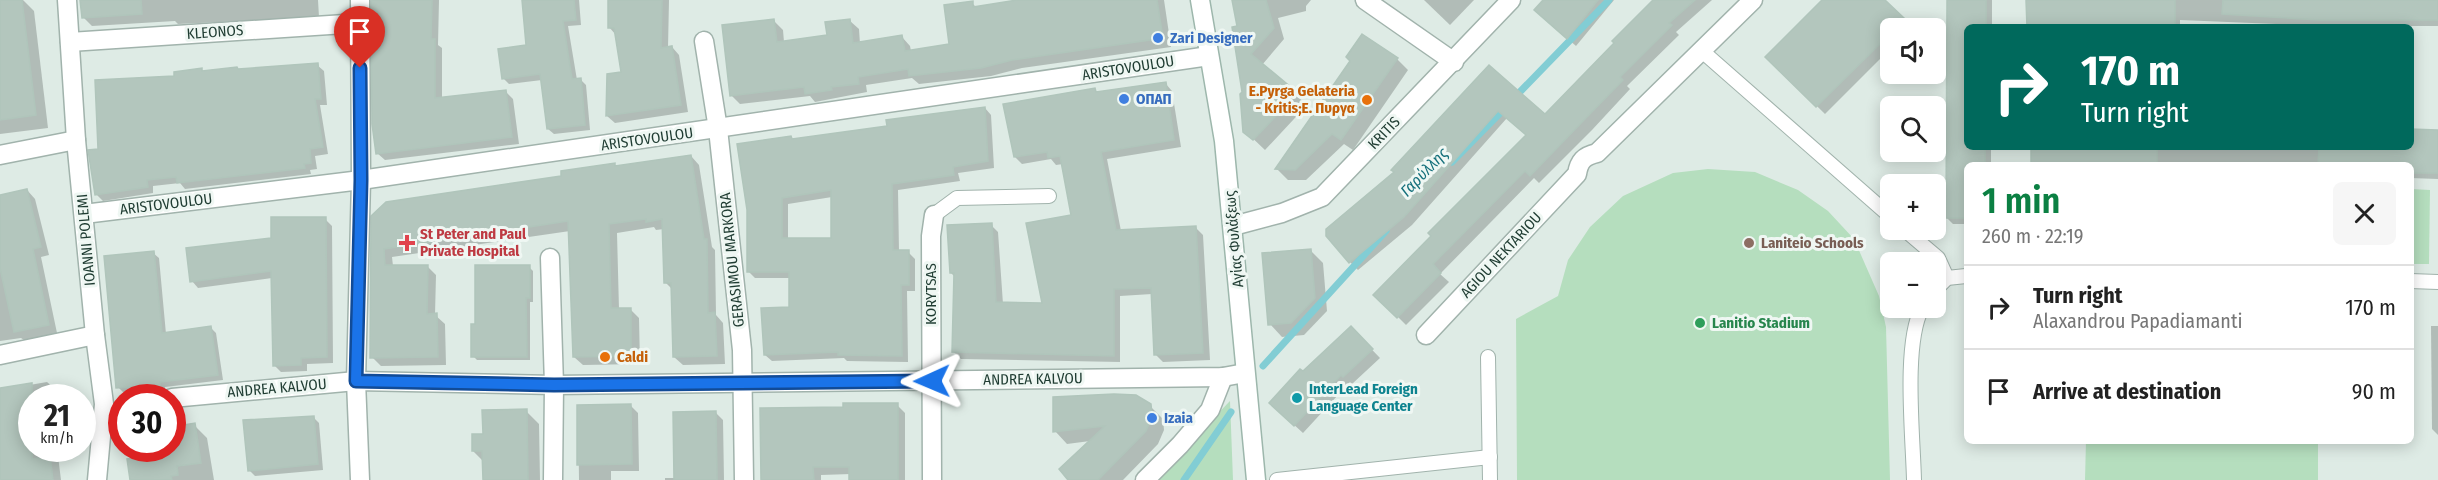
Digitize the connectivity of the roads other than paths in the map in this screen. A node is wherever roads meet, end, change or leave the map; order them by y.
1 (67, 0) edge
2 (360, 0) edge
3 (1200, 0) edge
4 (1365, 0) edge
5 (1511, 0) edge
6 (1753, 0) edge
7 (360, 22) junction
8 (704, 41) dead end
9 (70, 42) junction
10 (1702, 51) junction
11 (1209, 56) junction
12 (1454, 62) junction
13 (718, 129) junction
14 (76, 140) junction
15 (0, 155) edge
16 (361, 180) junction
17 (1049, 196) dead end
18 (1880, 207) edge
19 (84, 214) junction
20 (934, 215) joint
21 (1233, 226) junction
22 (1917, 240) edge
23 (550, 258) dead end
24 (1964, 276) edge
25 (1947, 278) joint
26 (2414, 281) edge
27 (2438, 282) edge
28 (1917, 318) edge
29 (95, 335) junction
30 (1426, 335) dead end
31 (0, 355) edge
32 (1488, 357) dead end
33 (1245, 373) junction
34 (1223, 377) junction
35 (356, 381) junction
36 (932, 381) junction
37 (108, 384) edge
38 (742, 384) junction
39 (554, 385) junction
40 (186, 397) edge
41 (108, 427) edge
42 (1490, 457) junction
43 (97, 480) edge
44 (360, 480) edge
45 (553, 480) edge
46 (744, 480) edge
47 (932, 480) edge
48 (1145, 480) edge
49 (1256, 480) edge
50 (1275, 480) edge
51 (1490, 480) edge
52 (1914, 480) edge

1 - 9 street, IOANNI POLEMI
2 - 7 street
3 - 11 street, Αγίας Φυλάξεως
4 - 12 street
5 - 12 street, KRITIS
6 - 10 street, AGIOU NEKTARIOU
7 - 9 street, KLEONOS
7 - 16 street
8 - 13 street, GERASIMOU MARKORA
9 - 14 street, IOANNI POLEMI
10 - 18 lane
10 - 30 street, AGIOU NEKTARIOU
11 - 13 street, ARISTOVOULOU
11 - 21 street, Αγίας Φυλάξεως
12 - 21 street, KRITIS
13 - 16 street, ARISTOVOULOU
13 - 38 street, GERASIMOU MARKORA
14 - 15 street
14 - 19 street, IOANNI POLEMI
16 - 19 street, ARISTOVOULOU
16 - 35 street
17 - 20 lane
19 - 29 street, IOANNI POLEMI
20 - 36 street, KORYTSAS
21 - 33 street, Αγίας Φυλάξεως
22 - 25 lane
23 - 39 street
24 - 25 lane
26 - 27 lane
28 - 52 lane
29 - 31 street
29 - 37 street, IOANNI POLEMI
32 - 42 lane
33 - 34 street, ANDREA KALVOU
33 - 49 street, Αγίας Φυλάξεως
34 - 36 street, ANDREA KALVOU
34 - 48 street
35 - 39 street, ANDREA KALVOU
35 - 40 street, ANDREA KALVOU
35 - 44 street
36 - 38 street, ANDREA KALVOU
36 - 47 street, KORYTSAS
38 - 39 street, ANDREA KALVOU
38 - 46 street, GERASIMOU MARKORA
39 - 45 street
41 - 43 street, IOANNI POLEMI
42 - 50 lane
42 - 51 lane
49 - 50 lane

